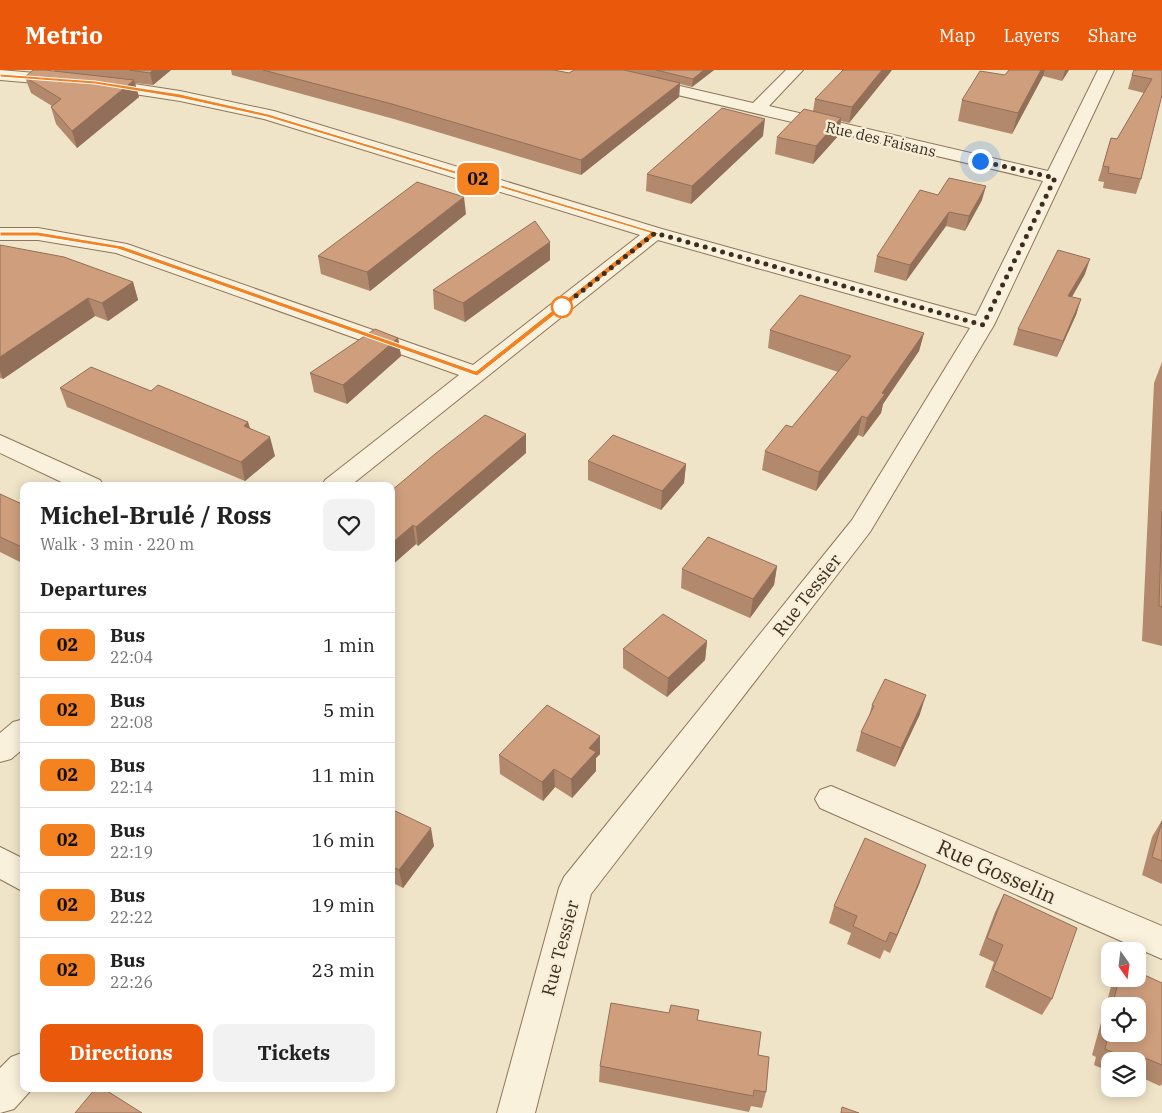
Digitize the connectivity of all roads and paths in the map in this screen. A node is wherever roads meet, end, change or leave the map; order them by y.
1 (590, 70) edge
2 (794, 70) edge
3 (1106, 70) edge
4 (8, 74) edge
5 (756, 110) junction
6 (1055, 178) junction
7 (655, 233) junction
8 (0, 234) edge
9 (983, 325) junction
10 (477, 374) junction
11 (0, 443) edge
12 (83, 482) edge
13 (339, 482) edge
14 (20, 734) edge
15 (0, 750) edge
16 (831, 799) dead end
17 (0, 861) edge
18 (20, 874) edge
19 (1162, 943) edge
20 (20, 1074) edge
21 (0, 1095) edge
22 (516, 1113) edge

1 - 5 street, Rue des Faisans
2 - 5 street
3 - 6 street, Rue Tessier
4 - 7 street
5 - 6 street, Rue des Faisans
6 - 9 street, Rue Tessier
7 - 9 street
7 - 10 street
8 - 10 street
9 - 22 street, Rue Tessier
10 - 13 street
11 - 12 street
14 - 15 street
16 - 19 street, Rue Gosselin
17 - 18 street
20 - 21 street

